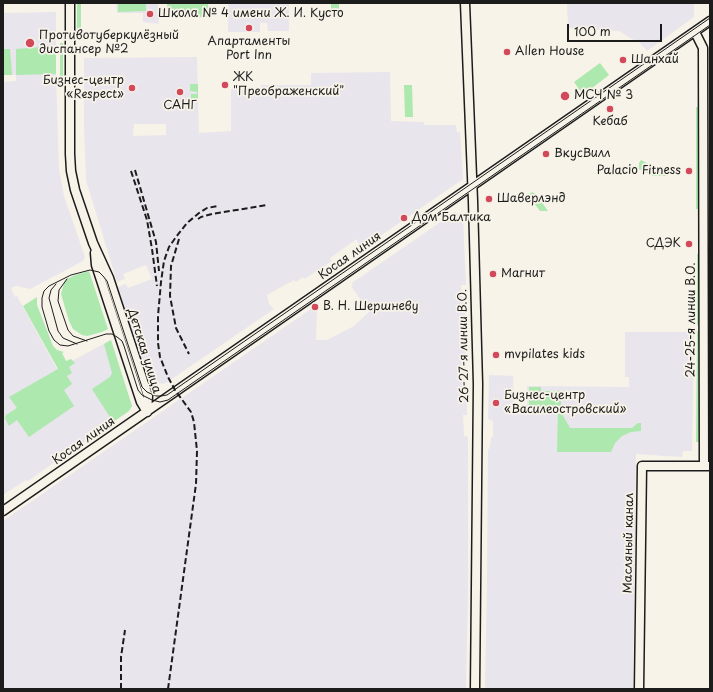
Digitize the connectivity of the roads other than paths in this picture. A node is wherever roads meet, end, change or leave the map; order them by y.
1 (70, 3) edge
2 (465, 3) edge
3 (710, 21) edge
4 (695, 32) junction
5 (472, 186) junction
6 (147, 412) junction
7 (707, 466) edge
8 (3, 511) edge
9 (475, 689) edge
10 (638, 689) edge

1 - 6 street, Детская улица
2 - 5 street, 26-27-я линии В.О.
3 - 4 street, Косая линия
4 - 5 street, Косая линия
4 - 7 street, 24-25-я линии В.О.
5 - 6 street, Косая линия
5 - 9 street, 26-27-я линии В.О.
6 - 8 street, Косая линия
7 - 10 street, Масляный канал

